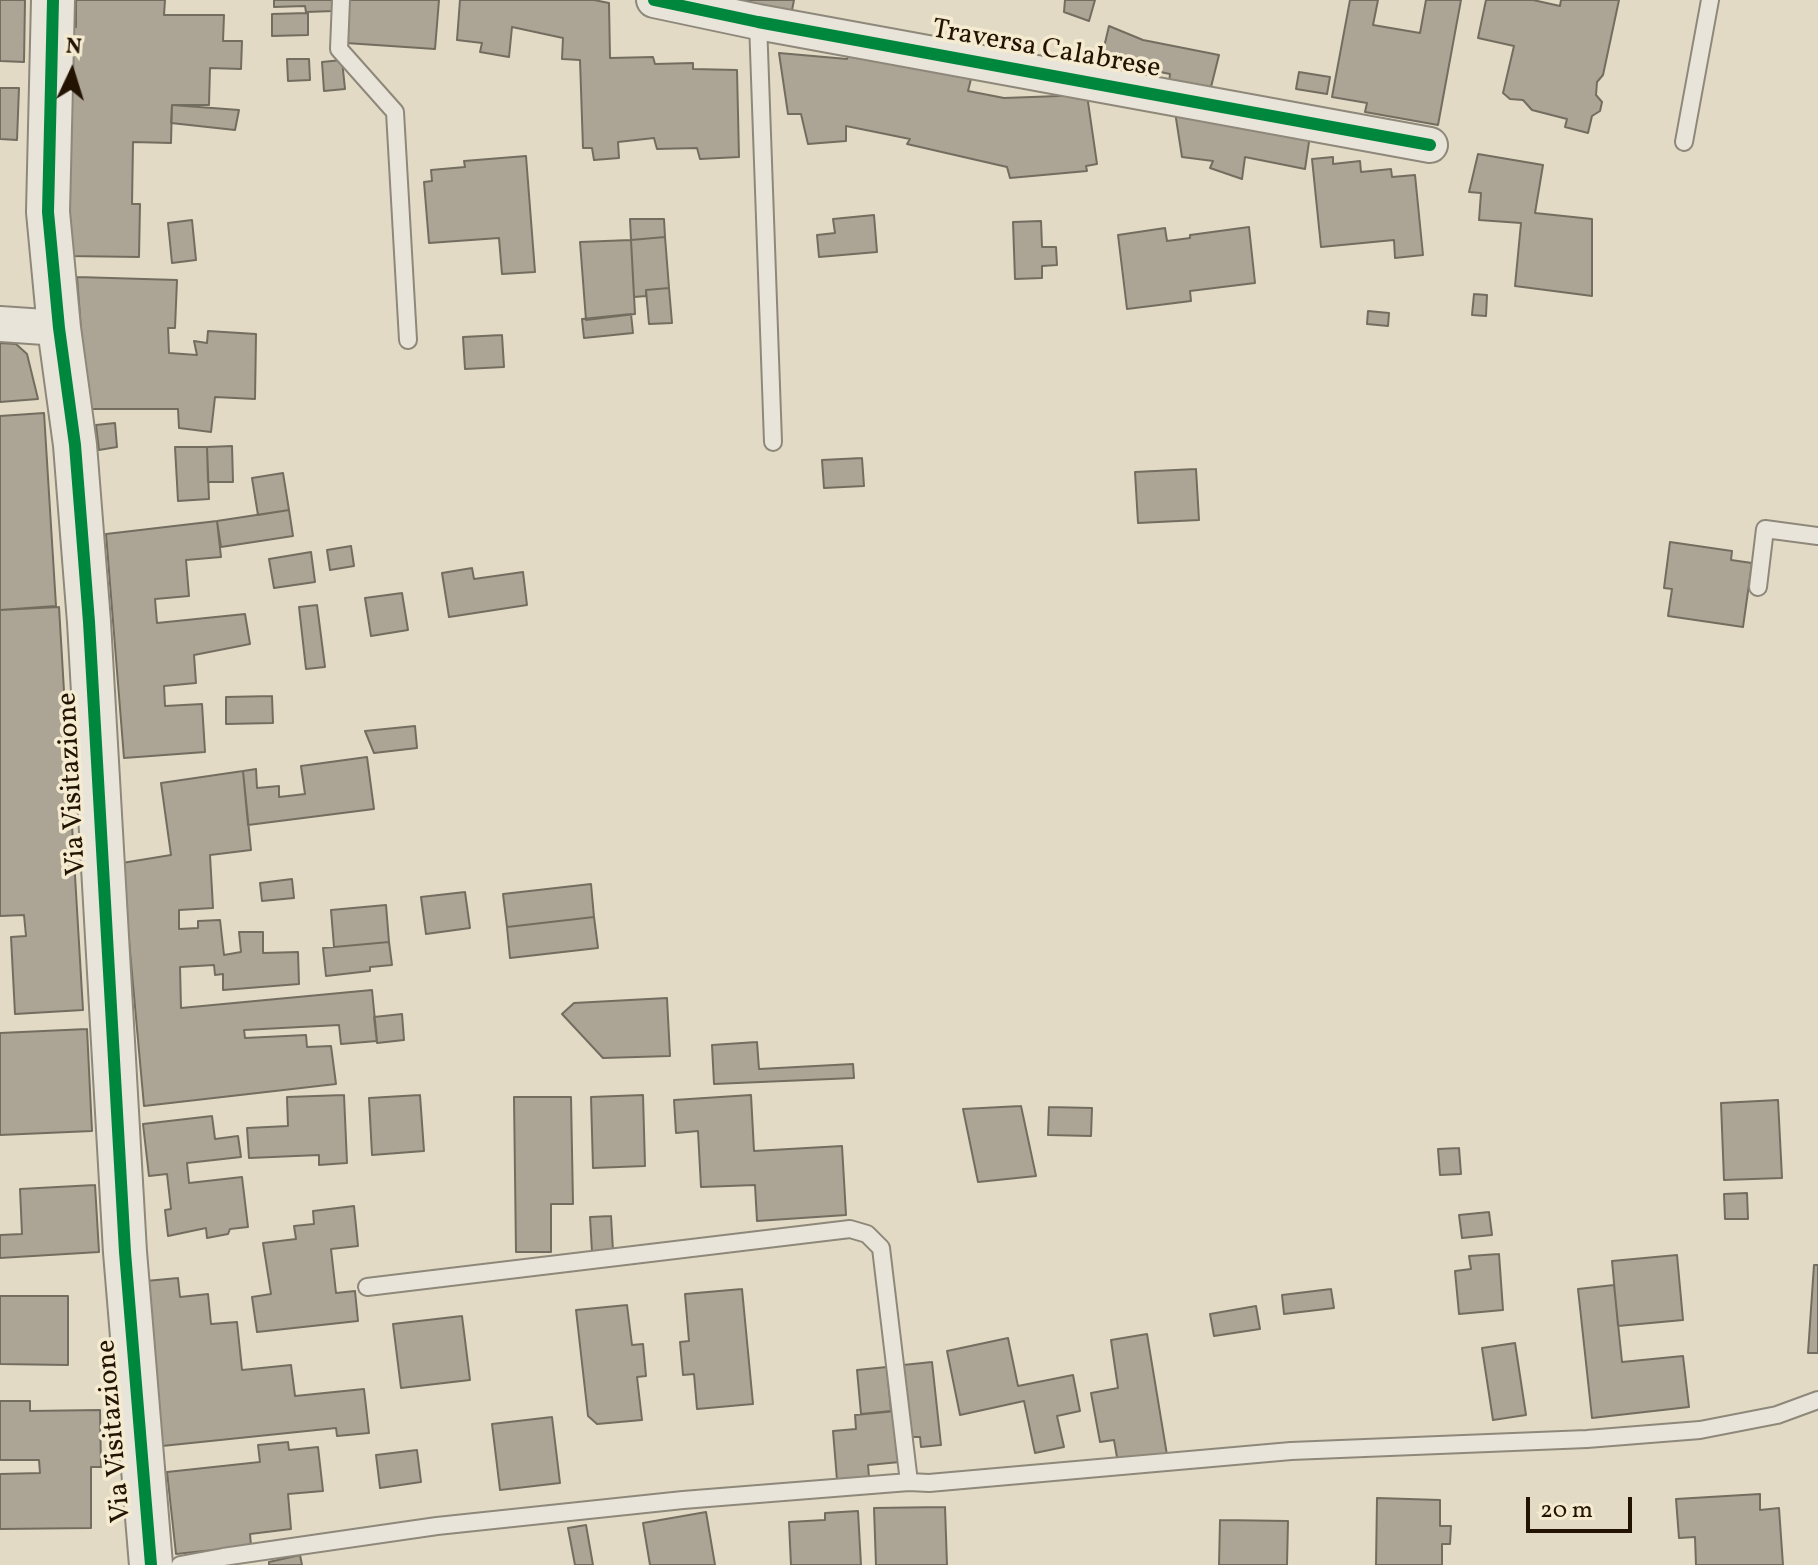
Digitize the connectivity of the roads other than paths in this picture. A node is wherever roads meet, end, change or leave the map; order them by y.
1 (53, 0) edge
2 (341, 0) edge
3 (654, 0) edge
4 (1710, 0) edge
5 (758, 22) junction
6 (1684, 142) dead end
7 (1430, 145) dead end
8 (0, 324) edge
9 (59, 328) junction
10 (408, 340) dead end
11 (773, 442) dead end
12 (1818, 536) edge
13 (1758, 587) dead end
14 (367, 1287) dead end
15 (1818, 1400) edge
16 (909, 1482) junction
17 (151, 1565) edge
18 (180, 1565) edge

1 - 9 street, Via Visitazione
2 - 10 lane
3 - 5 street, Traversa Calabrese
4 - 6 lane
5 - 7 street, Traversa Calabrese
5 - 11 lane
8 - 9 street
9 - 17 street, Via Visitazione
12 - 13 lane
14 - 16 lane
15 - 16 lane
16 - 18 lane

